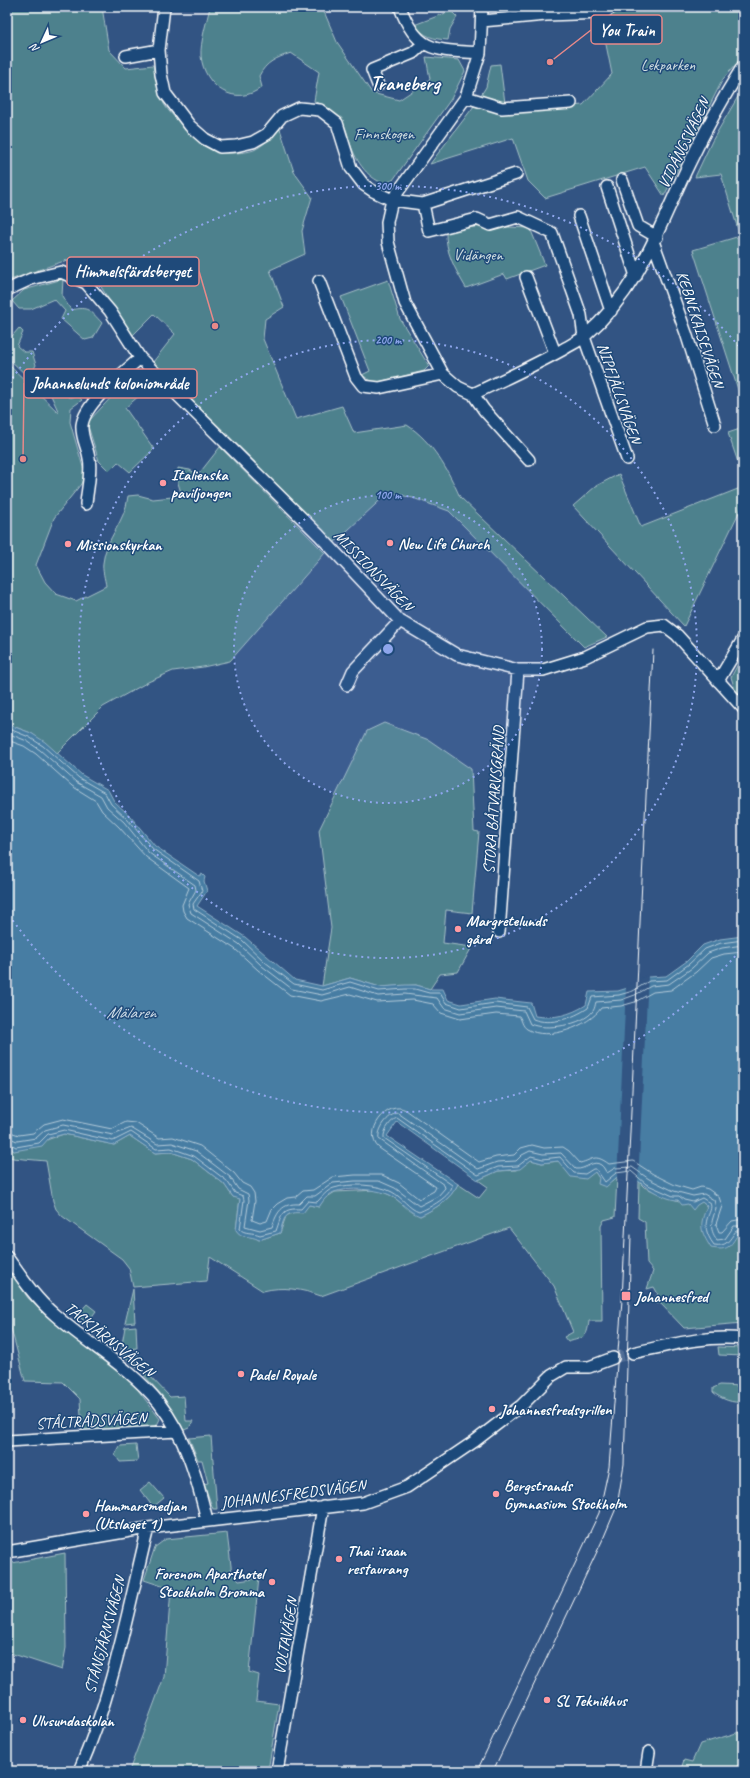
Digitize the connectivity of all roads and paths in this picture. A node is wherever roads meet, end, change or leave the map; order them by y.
1 (164, 7) edge
2 (400, 7) edge
3 (482, 7) edge
4 (612, 7) edge
5 (546, 11) edge
6 (482, 21) junction
7 (423, 44) junction
8 (159, 50) junction
9 (480, 53) junction
10 (126, 56) dead end
11 (743, 66) edge
12 (378, 85) dead end
13 (466, 97) junction
14 (571, 104) dead end
15 (516, 174) dead end
16 (622, 180) dead end
17 (607, 187) dead end
18 (392, 200) junction
19 (423, 204) junction
20 (579, 216) dead end
21 (655, 240) junction
22 (636, 276) junction
23 (526, 277) dead end
24 (319, 281) dead end
25 (7, 290) edge
26 (611, 311) junction
27 (584, 337) junction
28 (556, 353) junction
29 (140, 358) junction
30 (443, 374) junction
31 (473, 394) junction
32 (715, 425) dead end
33 (627, 459) dead end
34 (528, 460) dead end
35 (86, 504) dead end
36 (400, 621) junction
37 (743, 639) edge
38 (518, 670) junction
39 (718, 682) junction
40 (347, 685) dead end
41 (743, 708) edge
42 (498, 932) dead end
43 (7, 1257) edge
44 (743, 1339) edge
45 (633, 1353) tunnel mouth
46 (614, 1358) tunnel mouth
47 (177, 1431) junction
48 (7, 1441) edge
49 (323, 1507) junction
50 (207, 1520) junction
51 (148, 1528) junction
52 (7, 1552) edge
53 (649, 1752) dead end
54 (79, 1771) edge
55 (277, 1771) edge
56 (646, 1771) edge

1 - 8 street
2 - 7 street
3 - 6 street
4 - 5 street
5 - 6 street
6 - 9 street
7 - 9 street
7 - 12 street
8 - 10 street
8 - 18 street
9 - 13 street
11 - 21 street, VIDÄNGSVÄGEN
13 - 14 street
13 - 18 street
15 - 19 street
16 - 21 street
17 - 22 street
18 - 19 street
18 - 30 street
19 - 27 street
20 - 26 street
21 - 22 street, VIDÄNGSVÄGEN
21 - 32 street, KEBNEKAISEVÄGEN
22 - 26 street, VIDÄNGSVÄGEN
23 - 28 street
24 - 30 street
25 - 29 street, MISSIONSVÄGEN
26 - 27 street, VIDÄNGSVÄGEN
27 - 28 street, VIDÄNGSVÄGEN
27 - 33 street, NIPFJÄLLSVÄGEN
28 - 31 street, VIDÄNGSVÄGEN
29 - 35 street
29 - 36 street, MISSIONSVÄGEN
30 - 31 street
31 - 34 street
36 - 38 street, MISSIONSVÄGEN
36 - 40 street
37 - 39 street
38 - 39 street, MISSIONSVÄGEN
38 - 42 street, STORA BÅTVARVSGRÄND
39 - 41 street
43 - 47 street, TACKJÄRNSVÄGEN
44 - 45 street
46 - 49 street, JOHANNESFREDSVÄGEN
47 - 48 street, STÅLTRÅDSVÄGEN
47 - 50 street, TACKJÄRNSVÄGEN
49 - 50 street, JOHANNESFREDSVÄGEN
49 - 55 street, VOLTAVÄGEN
50 - 51 street, JOHANNESFREDSVÄGEN
51 - 52 street, JOHANNESFREDSVÄGEN
51 - 54 street, STÅNGJÄRNSVÄGEN
53 - 56 street

